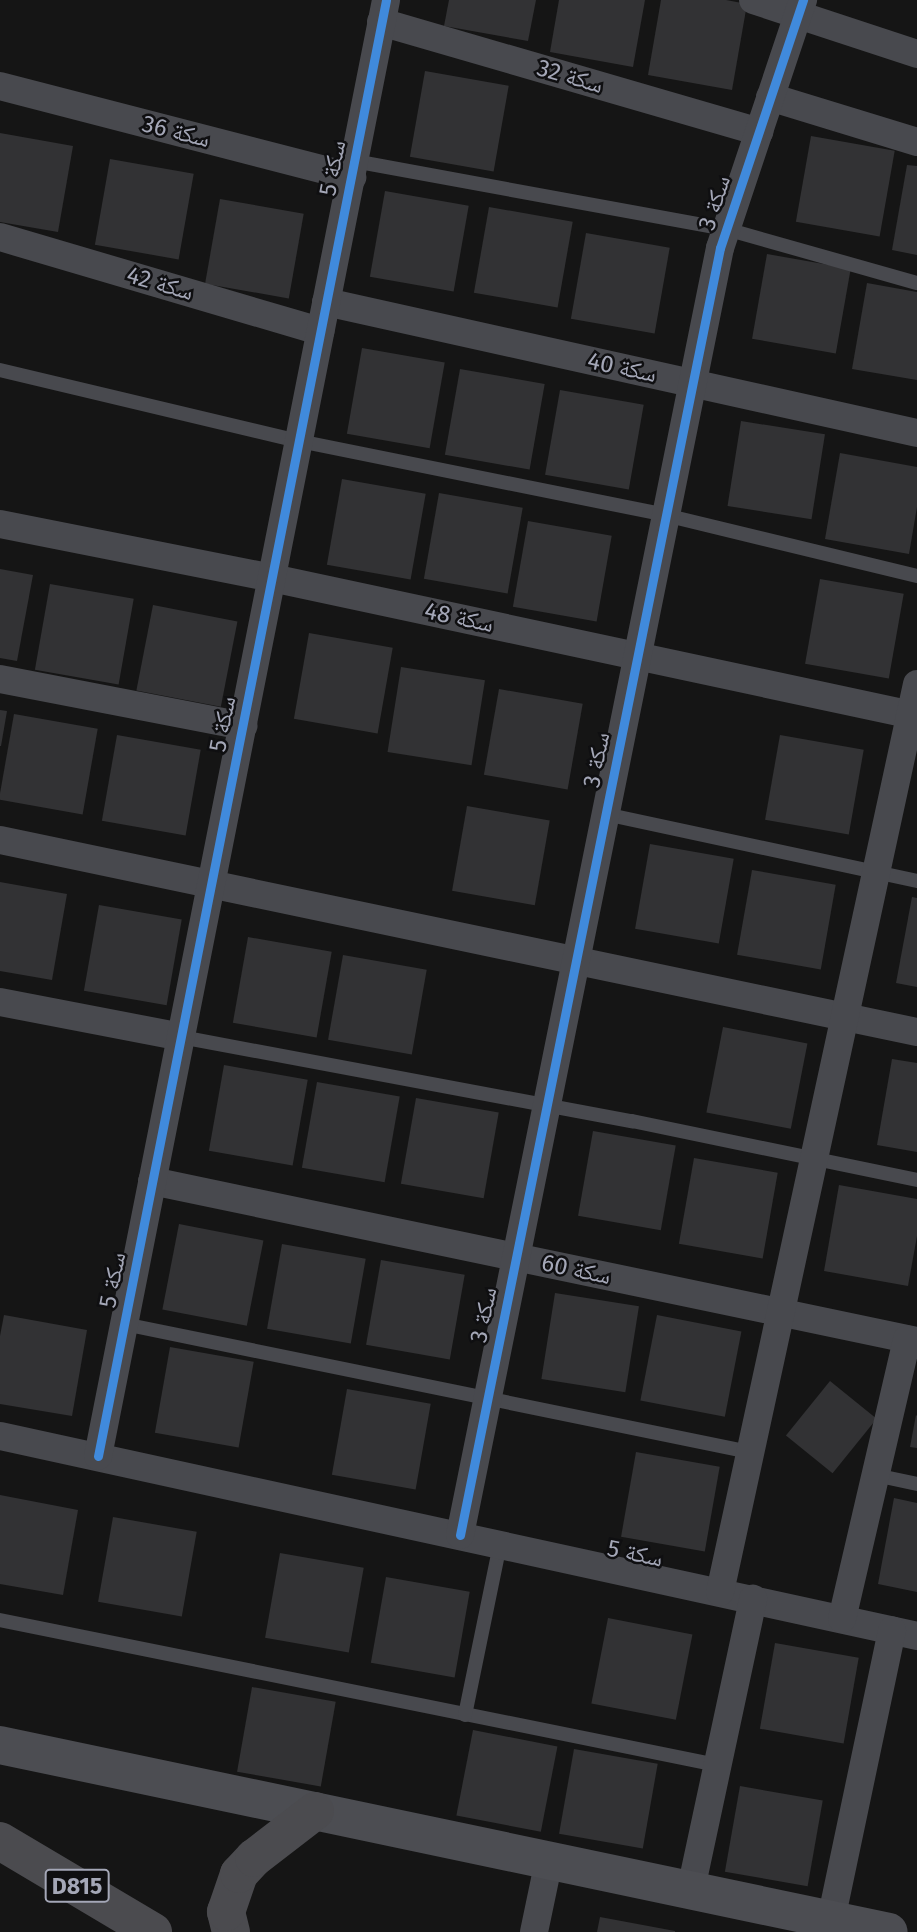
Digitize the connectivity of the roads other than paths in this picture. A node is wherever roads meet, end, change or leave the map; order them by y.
1 (753, 0) edge
2 (800, 7) edge
3 (384, 11) edge
4 (917, 54) edge
5 (0, 86) edge
6 (770, 97) junction
7 (759, 132) junction
8 (917, 142) edge
9 (353, 169) junction
10 (726, 229) junction
11 (0, 237) edge
12 (917, 283) edge
13 (326, 302) junction
14 (320, 331) junction
15 (0, 370) edge
16 (693, 383) junction
17 (917, 433) edge
18 (299, 441) junction
19 (666, 516) junction
20 (0, 524) edge
21 (917, 576) edge
22 (272, 578) junction
23 (637, 656) junction
24 (0, 679) edge
25 (917, 684) edge
26 (914, 715) edge
27 (243, 726) junction
28 (605, 814) junction
29 (0, 840) edge
30 (876, 872) junction
31 (917, 881) edge
32 (211, 883) junction
33 (576, 960) junction
34 (0, 1002) edge
35 (844, 1017) junction
36 (917, 1032) edge
37 (181, 1037) junction
38 (547, 1106) junction
39 (814, 1158) junction
40 (917, 1180) edge
41 (152, 1181) junction
42 (516, 1257) junction
43 (780, 1312) junction
44 (124, 1324) junction
45 (912, 1340) edge
46 (487, 1398) junction
47 (0, 1436) edge
48 (750, 1452) junction
49 (98, 1456) junction
50 (875, 1475) junction
51 (917, 1484) edge
52 (460, 1535) junction
53 (500, 1544) junction
54 (720, 1592) junction
55 (753, 1599) junction
56 (842, 1619) junction
57 (0, 1620) edge
58 (904, 1633) edge
59 (465, 1715) junction
60 (0, 1745) edge
61 (717, 1765) junction
62 (314, 1811) junction
63 (0, 1841) edge
64 (549, 1860) junction
65 (691, 1889) junction
66 (831, 1920) junction
67 (153, 1932) edge
68 (231, 1932) edge
69 (534, 1932) edge
70 (889, 1932) edge

1 - 2 street
2 - 4 street
2 - 6 street, سكة 3
3 - 7 street, سكة 32
3 - 9 street, سكة 5
5 - 9 street, سكة 36
6 - 7 street, سكة 3
6 - 8 street
7 - 10 street, سكة 3
9 - 10 lane
9 - 13 street, سكة 5
10 - 12 lane
10 - 16 street, سكة 3
11 - 14 street, سكة 42
13 - 14 street, سكة 5
13 - 16 street, سكة 40
14 - 18 street, سكة 5
15 - 18 lane
16 - 17 street, سكة 40
16 - 19 street, سكة 3
18 - 19 lane
18 - 22 street, سكة 5
19 - 21 lane
19 - 23 street, سكة 3
20 - 22 street, سكة 48
22 - 23 street, سكة 48
22 - 27 street, سكة 5
23 - 26 street, سكة 48
23 - 28 street, سكة 3
24 - 27 street
25 - 26 street
26 - 30 street
27 - 32 street, سكة 5
28 - 30 lane
28 - 33 street, سكة 3
29 - 32 street
30 - 31 lane
30 - 35 street
32 - 33 street
32 - 37 street, سكة 5
33 - 35 street
33 - 38 street, سكة 3
34 - 37 street
35 - 36 street
35 - 39 street
37 - 38 lane
37 - 41 street, سكة 5
38 - 39 lane
38 - 42 street, سكة 3
39 - 40 lane
39 - 43 street
41 - 42 street, سكة 60
41 - 44 street, سكة 5
42 - 43 street, سكة 60
42 - 46 street, سكة 3
43 - 45 street, سكة 60
43 - 48 street
44 - 46 lane
44 - 49 street, سكة 5
45 - 50 street
46 - 48 lane
46 - 52 street, سكة 3
47 - 49 street, سكة 5
48 - 54 street
49 - 52 street, سكة 5
50 - 51 lane
50 - 56 street
52 - 53 street, سكة 5
53 - 54 street, سكة 5
53 - 59 lane
54 - 55 street, سكة 5
55 - 56 street, سكة 5
55 - 61 street
56 - 58 street, سكة 5
57 - 59 lane
58 - 66 street
59 - 61 lane
60 - 62 street
61 - 65 street
62 - 64 street
62 - 68 main road
63 - 67 main road, D815
64 - 65 street
64 - 69 street
65 - 66 street
66 - 70 street

